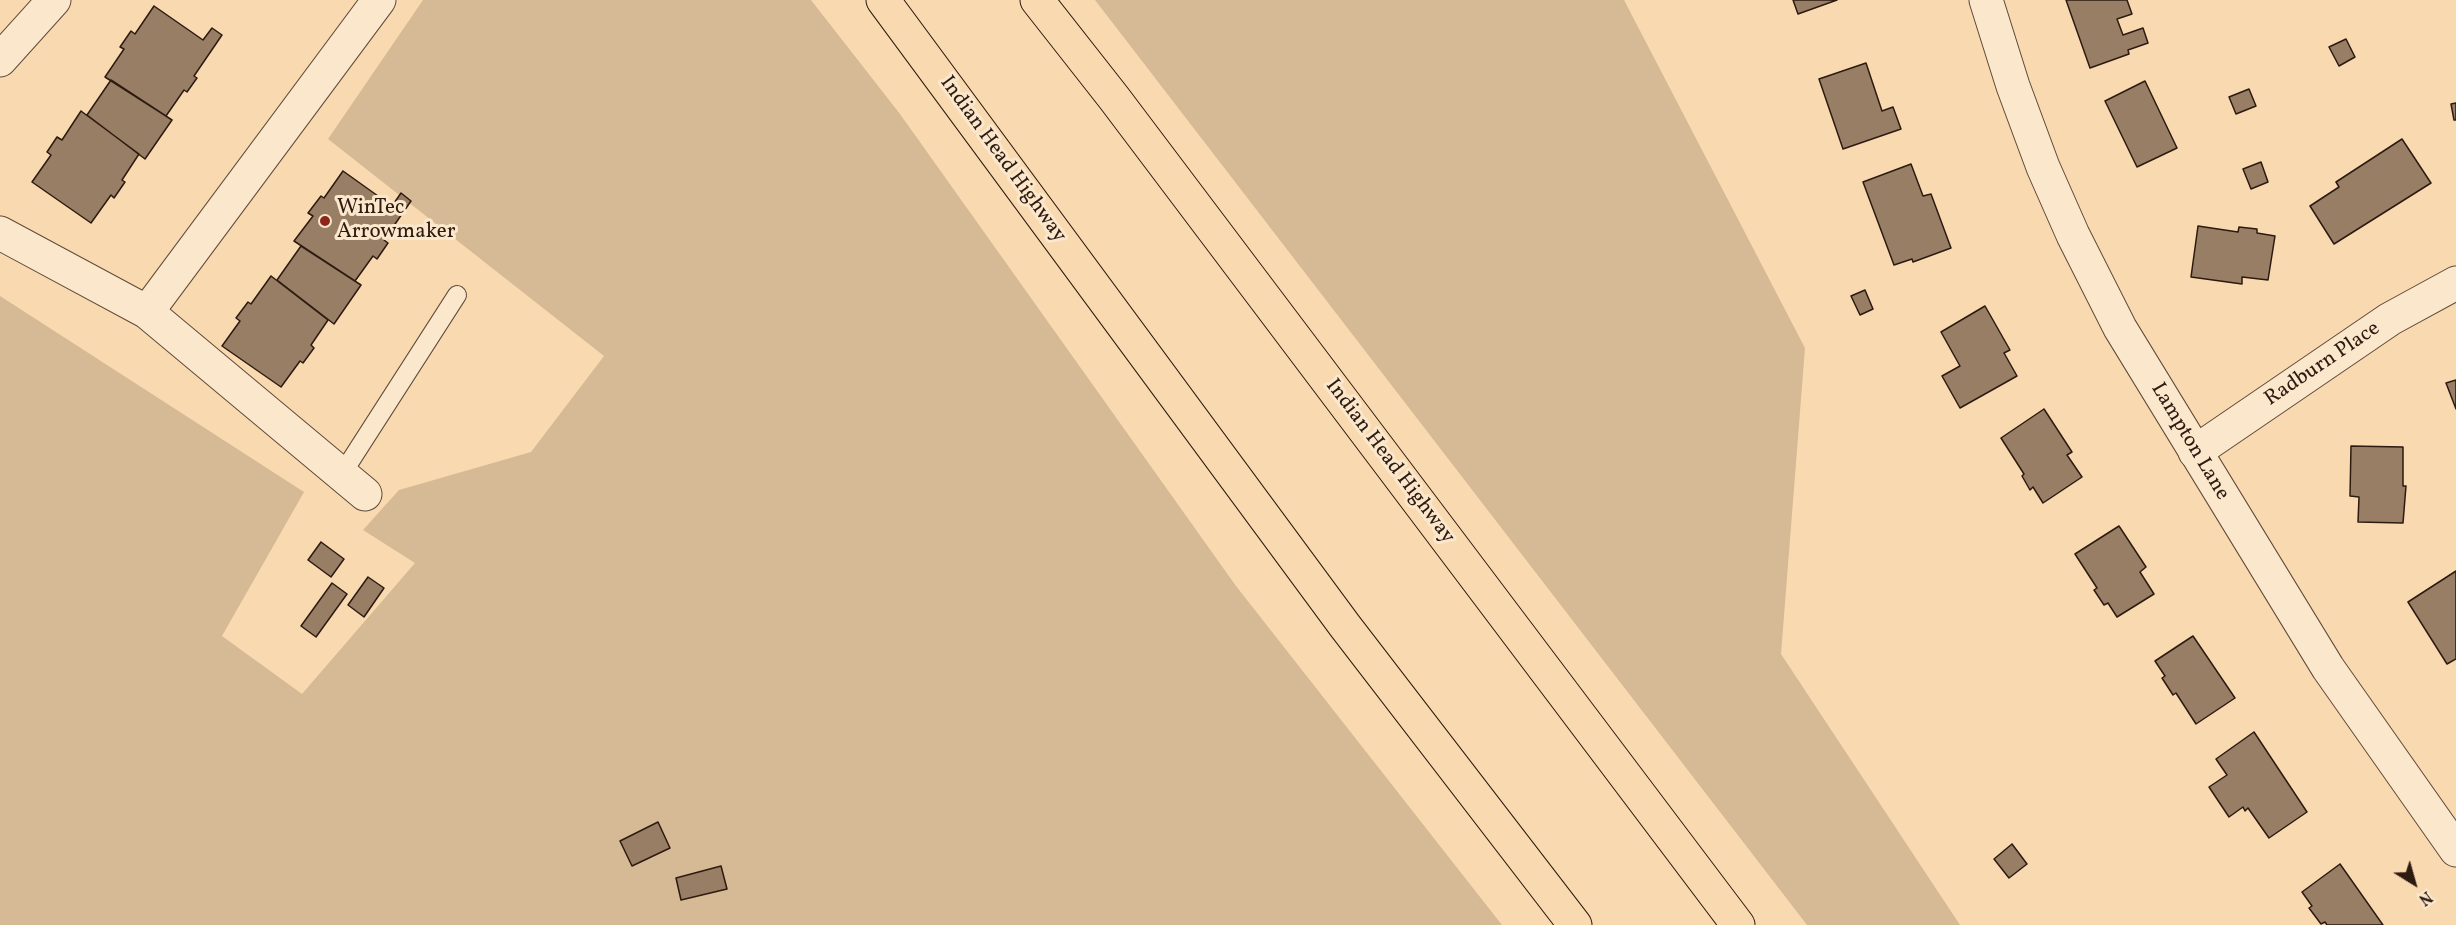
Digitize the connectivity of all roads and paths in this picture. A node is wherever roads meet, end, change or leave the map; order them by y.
1 (54, 0) edge
2 (379, 0) edge
3 (876, 0) edge
4 (884, 0) edge
5 (1037, 0) edge
6 (1986, 0) edge
7 (913, 39) junction
8 (0, 60) edge
9 (0, 233) edge
10 (2456, 283) edge
11 (457, 296) dead end
12 (147, 312) junction
13 (2195, 452) junction
14 (354, 484) joint
15 (2456, 850) edge
16 (1575, 925) edge
17 (1738, 925) edge

1 - 8 street
2 - 12 street
3 - 7 highway
4 - 7 highway, Indian Head Highway
5 - 17 highway, Indian Head Highway
6 - 13 street, Lampton Lane
7 - 16 highway, Indian Head Highway
9 - 12 street
10 - 13 street, Radburn Place
11 - 14 lane
12 - 14 street
13 - 15 street, Lampton Lane

